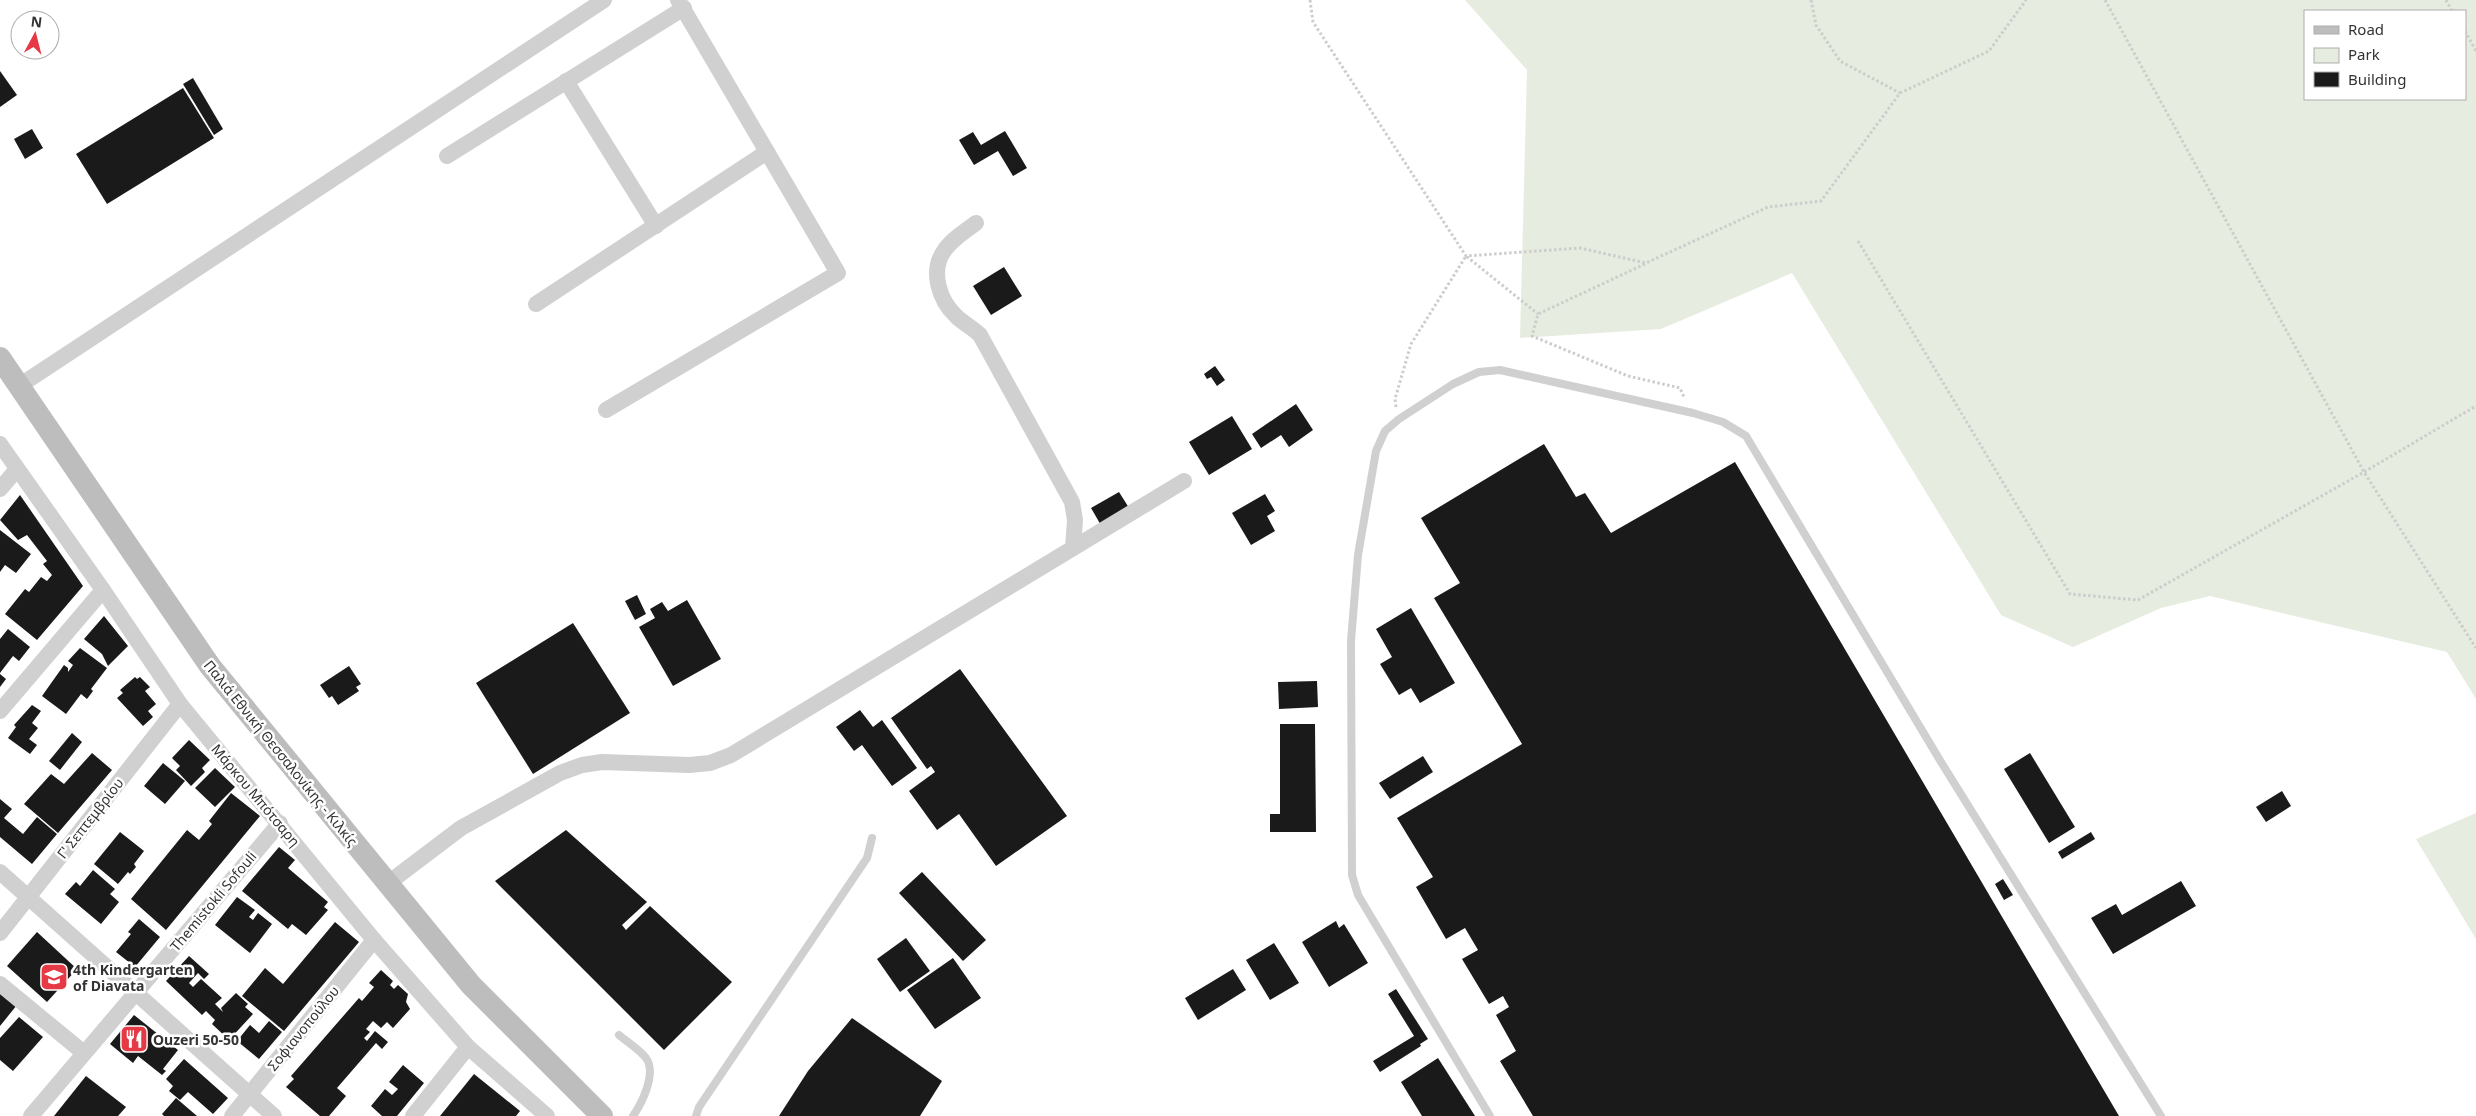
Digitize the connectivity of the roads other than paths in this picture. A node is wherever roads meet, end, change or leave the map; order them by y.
1 (604, 0) edge
2 (681, 4) edge
3 (566, 81) junction
4 (767, 152) junction
5 (447, 156) dead end
6 (976, 223) dead end
7 (656, 226) junction
8 (536, 304) dead end
9 (0, 358) edge
10 (19, 386) junction
11 (606, 410) dead end
12 (0, 444) edge
13 (17, 469) junction
14 (1184, 482) dead end
15 (0, 489) edge
16 (1073, 548) junction
17 (103, 590) junction
18 (180, 704) junction
19 (0, 711) edge
20 (280, 823) junction
21 (872, 838) dead end
22 (0, 872) edge
23 (387, 884) junction
24 (28, 896) junction
25 (0, 933) edge
26 (374, 940) junction
27 (0, 984) edge
28 (136, 992) junction
29 (619, 1035) dead end
30 (468, 1047) junction
31 (84, 1053) junction
32 (249, 1094) junction
33 (637, 1114) edge
34 (31, 1116) edge
35 (232, 1116) edge
36 (274, 1116) edge
37 (413, 1116) edge
38 (547, 1116) edge
39 (602, 1116) edge
40 (696, 1116) edge
41 (1490, 1116) edge
42 (2161, 1116) edge

1 - 10 street
2 - 3 street
2 - 4 street
3 - 5 street
3 - 7 street
4 - 7 street
4 - 11 street
6 - 16 street
7 - 8 street
9 - 10 main road, Παλιά Εθνική Θεσσαλονίκης - Κιλκίς
10 - 23 main road, Παλιά Εθνική Θεσσαλονίκης - Κιλκίς
12 - 13 street, Μάρκου Μπότσαρη
13 - 15 street
13 - 17 street, Μάρκου Μπότσαρη
14 - 16 street
16 - 23 street
17 - 18 street, Μάρκου Μπότσαρη
17 - 19 street
18 - 20 street, Μάρκου Μπότσαρη
18 - 24 street, Γ' Σεπτεμβρίου
20 - 26 street, Μάρκου Μπότσαρη
20 - 28 street, Themistokli Sofouli
21 - 40 lane
22 - 24 street
23 - 39 main road, Παλιά Εθνική Θεσσαλονίκης - Κιλκίς
24 - 25 street, Γ' Σεπτεμβρίου
24 - 28 street
26 - 30 street, Μάρκου Μπότσαρη
26 - 32 street, Σοφιανοπούλου
27 - 31 street
28 - 31 street, Themistokli Sofouli
28 - 32 street
29 - 33 lane
30 - 37 street
30 - 38 street, Μάρκου Μπότσαρη
31 - 34 street, Themistokli Sofouli
32 - 35 street, Σοφιανοπούλου
32 - 36 street
41 - 42 lane

